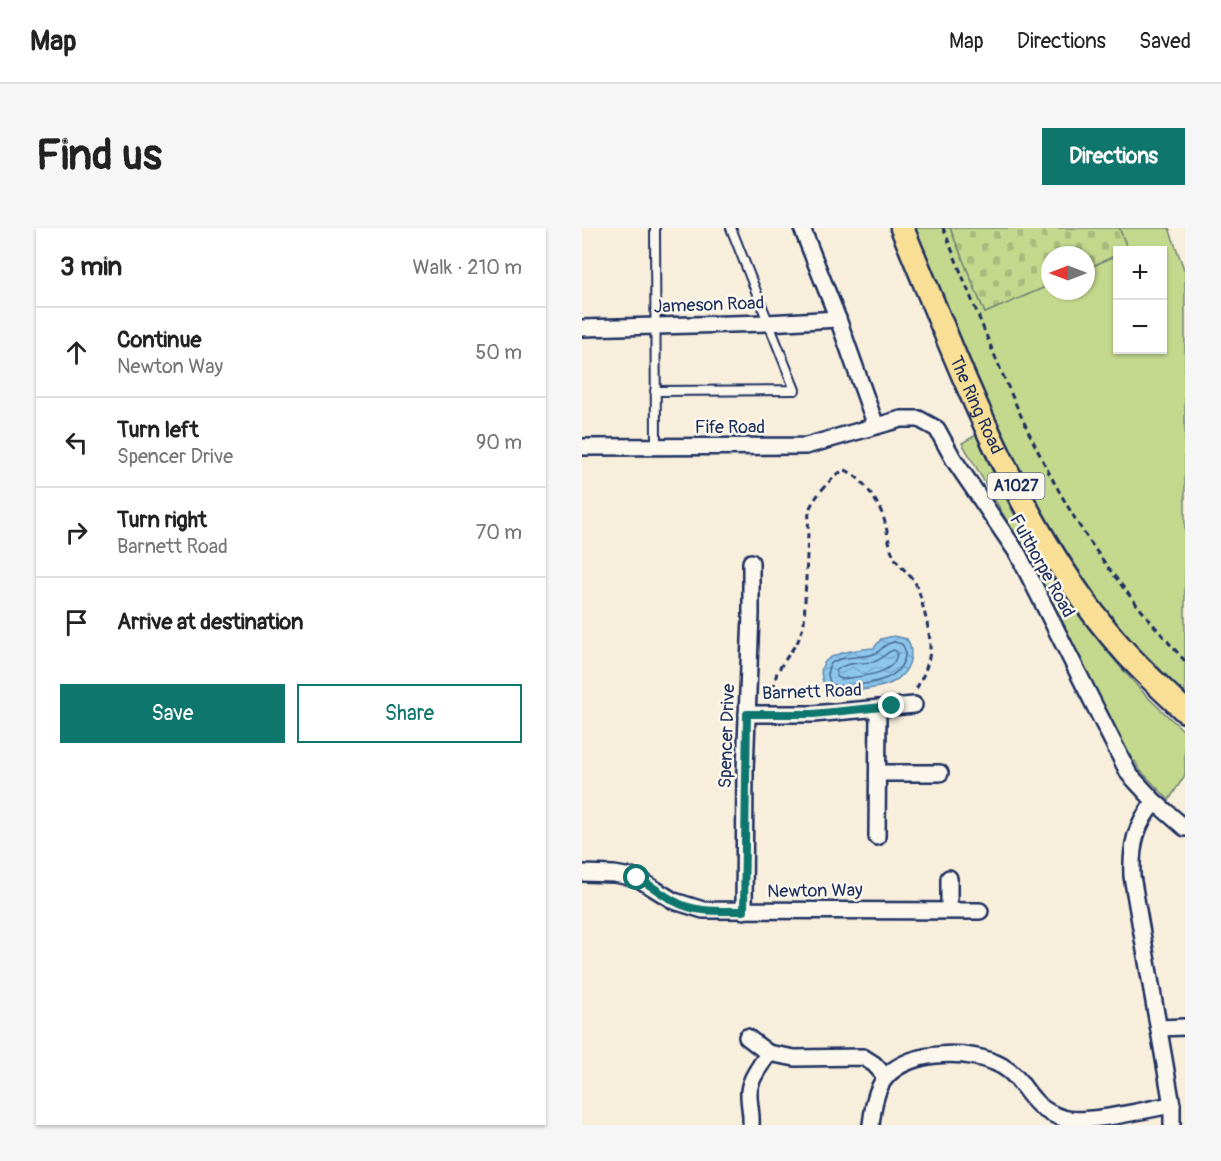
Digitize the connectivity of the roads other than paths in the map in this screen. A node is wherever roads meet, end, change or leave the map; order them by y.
1 (655, 228) edge
2 (731, 228) edge
3 (802, 228) edge
4 (902, 228) edge
5 (838, 319) junction
6 (767, 323) junction
7 (655, 326) junction
8 (582, 328) edge
9 (655, 392) junction
10 (876, 426) junction
11 (582, 447) edge
12 (656, 447) junction
13 (751, 562) dead end
14 (914, 705) road end
15 (878, 708) junction
16 (1185, 711) edge
17 (747, 714) junction
18 (878, 773) junction
19 (940, 773) dead end
20 (1155, 802) junction
21 (1185, 828) edge
22 (877, 837) dead end
23 (582, 873) edge
24 (949, 878) dead end
25 (949, 910) junction
26 (744, 911) junction
27 (980, 911) dead end
28 (1185, 1027) edge
29 (1159, 1028) junction
30 (747, 1037) dead end
31 (768, 1053) junction
32 (886, 1077) junction
33 (1172, 1105) junction
34 (751, 1125) edge
35 (871, 1125) edge
36 (1172, 1125) edge

1 - 7 lane
2 - 6 lane
3 - 5 street
4 - 16 main road, The Ring Road / A1027
5 - 6 street, Jameson Road
5 - 10 street
6 - 7 street, Jameson Road
6 - 9 lane
7 - 8 street, Jameson Road
7 - 9 lane
9 - 12 lane
10 - 12 street, Fife Road
10 - 20 street, Fulthorpe Road
11 - 12 street, Fife Road
13 - 17 street, Spencer Drive
14 - 15 street, Barnett Road
15 - 17 street, Barnett Road
15 - 18 street
17 - 26 street, Spencer Drive
18 - 19 street
18 - 22 street
20 - 21 street, Fulthorpe Road
20 - 29 street
23 - 26 street, Newton Way
24 - 25 street
25 - 26 street, Newton Way
25 - 27 street, Newton Way
28 - 29 street
29 - 33 street
30 - 31 street
31 - 32 street
31 - 34 street
32 - 33 street
32 - 35 street
33 - 36 street

